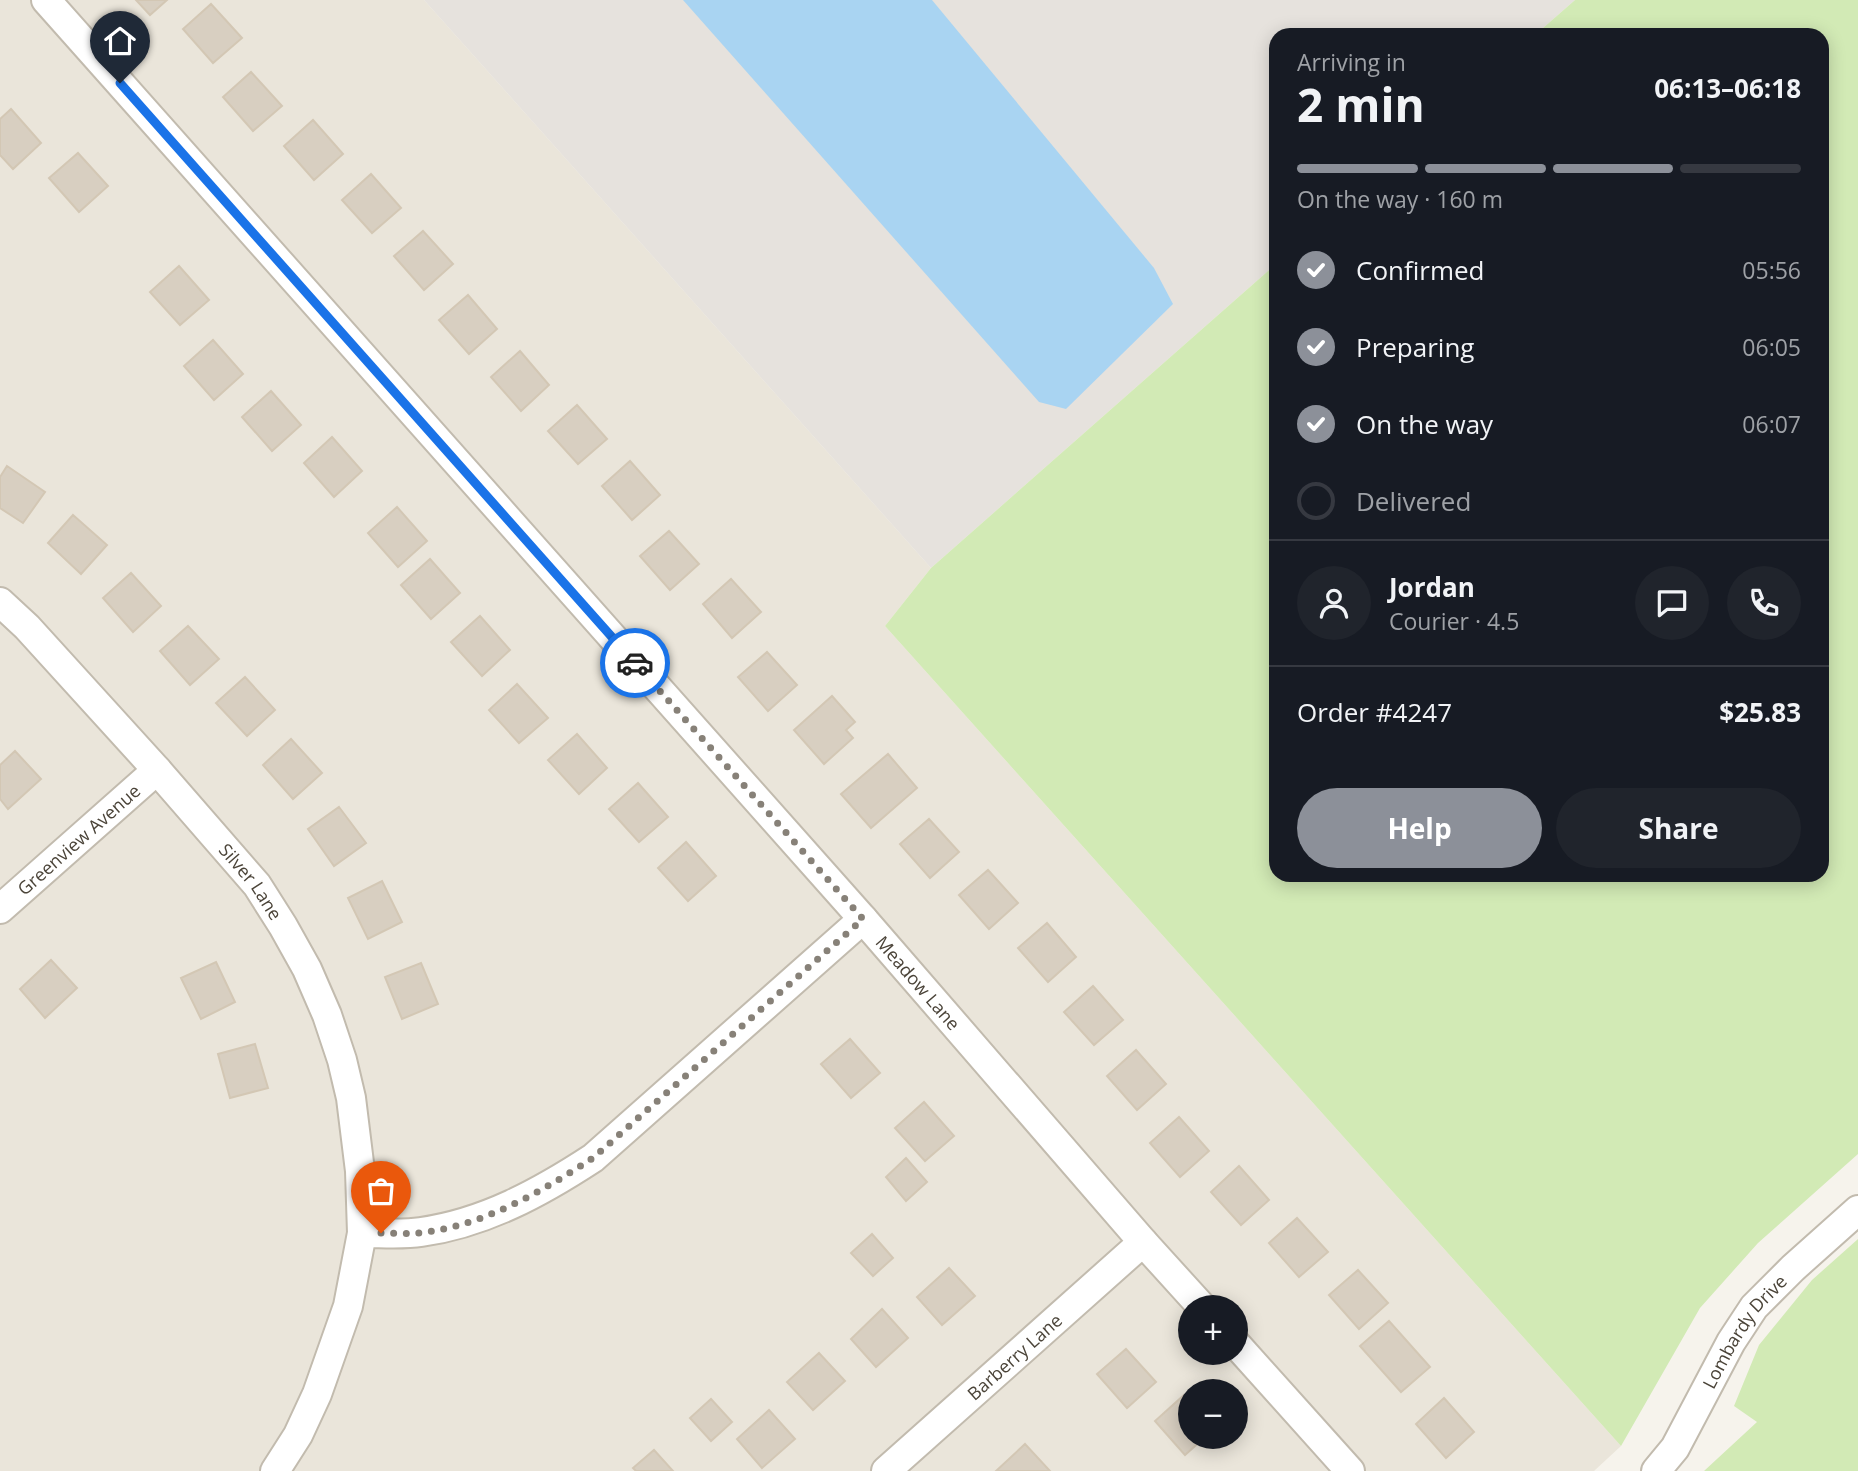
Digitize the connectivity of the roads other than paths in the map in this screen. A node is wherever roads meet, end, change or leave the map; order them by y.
1 (46, 0) edge
2 (0, 602) edge
3 (157, 770) junction
4 (0, 909) edge
5 (863, 919) junction
6 (1858, 1210) edge
7 (362, 1233) junction
8 (1143, 1242) junction
9 (1191, 1295) edge
10 (1248, 1357) edge
11 (275, 1471) edge
12 (886, 1471) edge
13 (1350, 1471) edge
14 (1657, 1471) edge

1 - 5 street, Meadow Lane
2 - 3 street, Silver Lane
3 - 4 street, Greenview Avenue
3 - 7 street, Silver Lane
5 - 7 street
5 - 8 street, Meadow Lane
6 - 14 street, Lombardy Drive
7 - 11 street, Silver Lane
8 - 9 street, Meadow Lane
8 - 12 street, Barberry Lane
10 - 13 street

